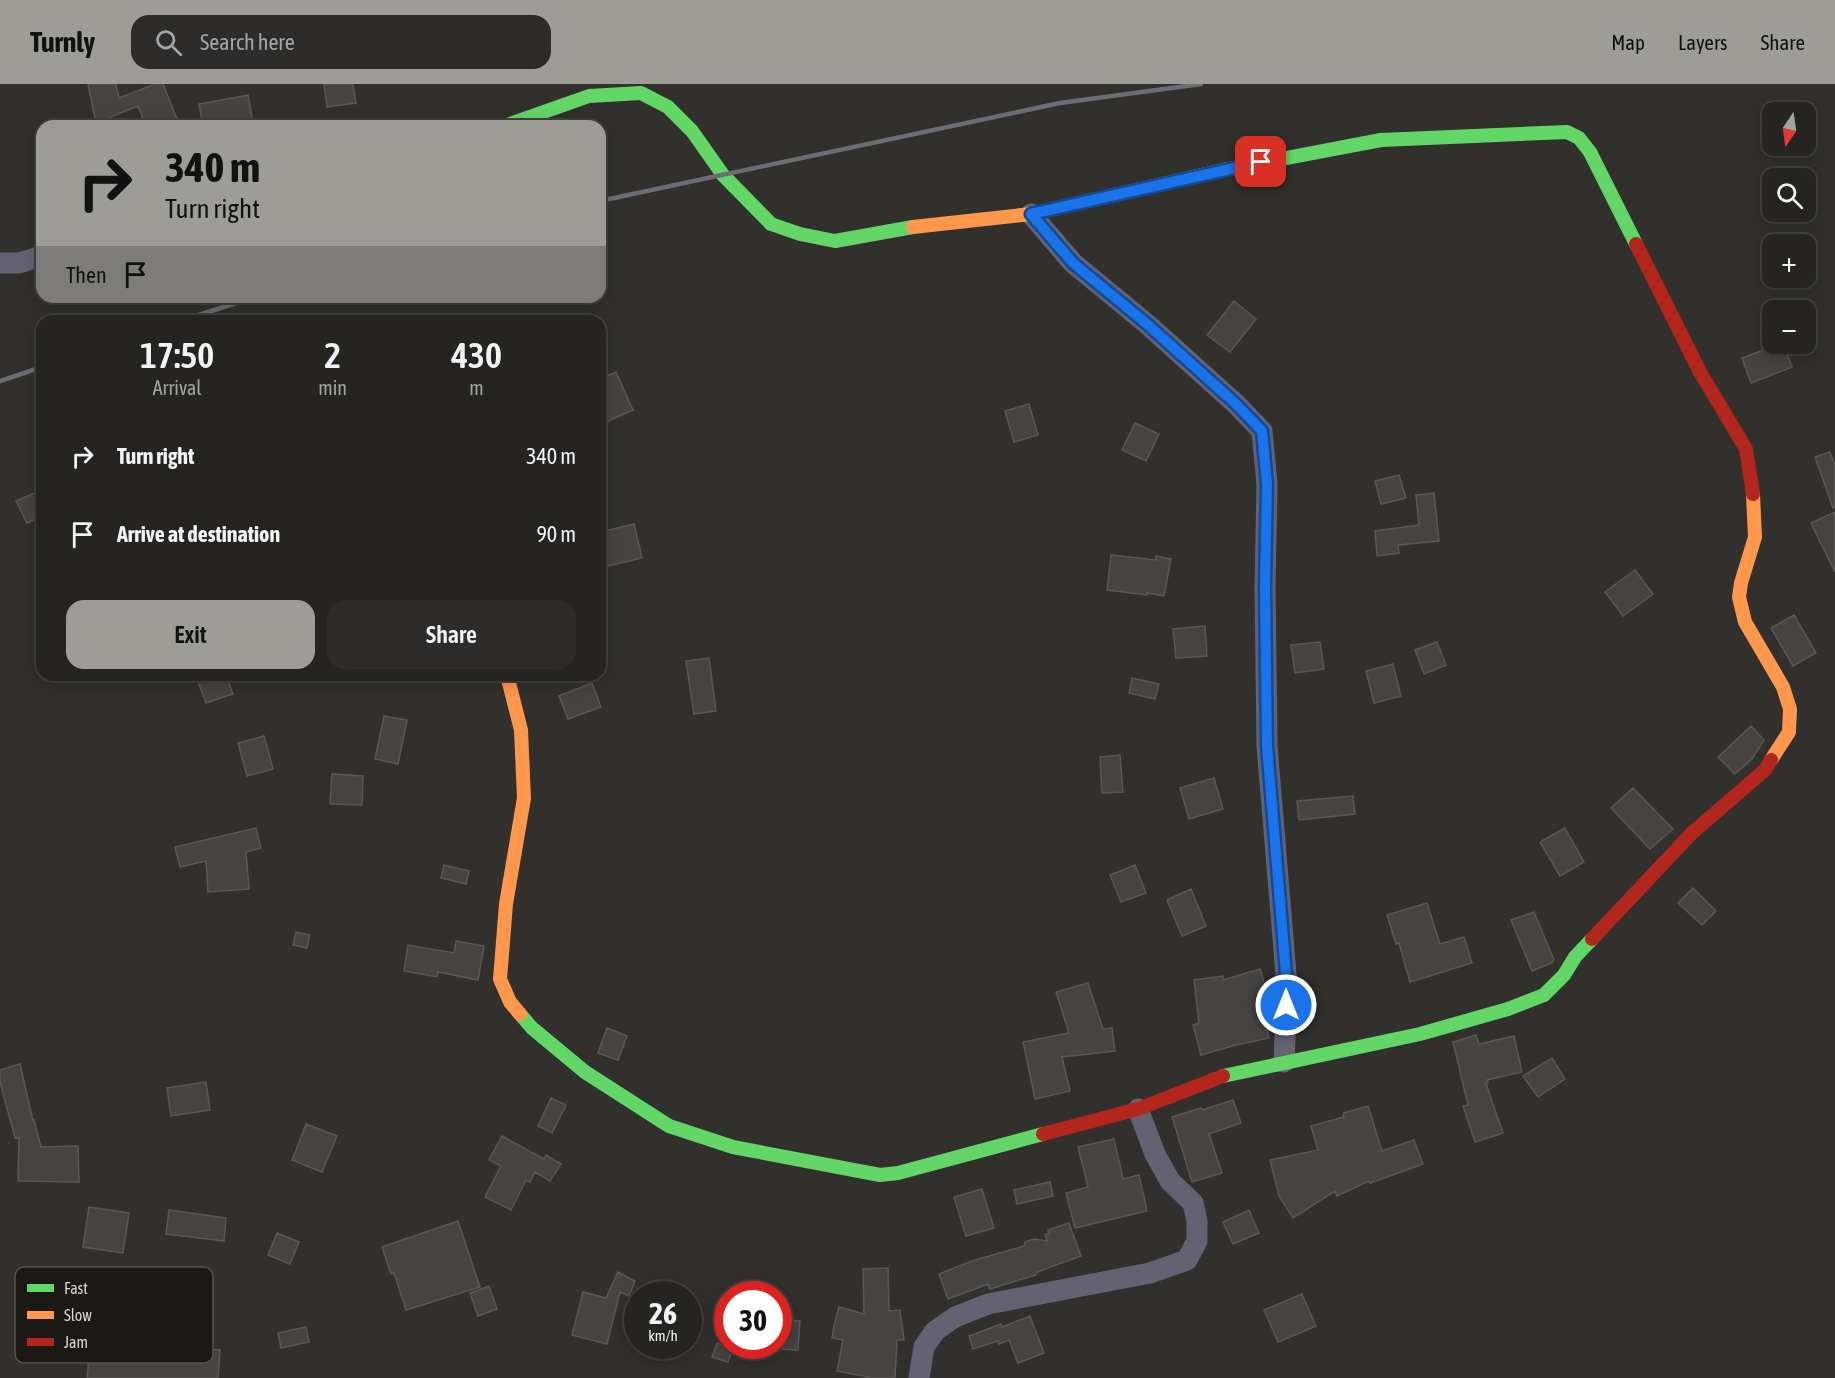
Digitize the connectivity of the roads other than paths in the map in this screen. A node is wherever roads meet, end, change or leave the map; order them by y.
1 (521, 120) edge
2 (1031, 214) junction
3 (36, 258) edge
4 (0, 263) edge
5 (509, 681) edge
6 (1284, 1062) junction
7 (1138, 1109) junction
8 (919, 1378) edge

1 - 2 street
2 - 6 street
2 - 6 street
3 - 4 street
5 - 7 street
6 - 7 street
7 - 8 street

